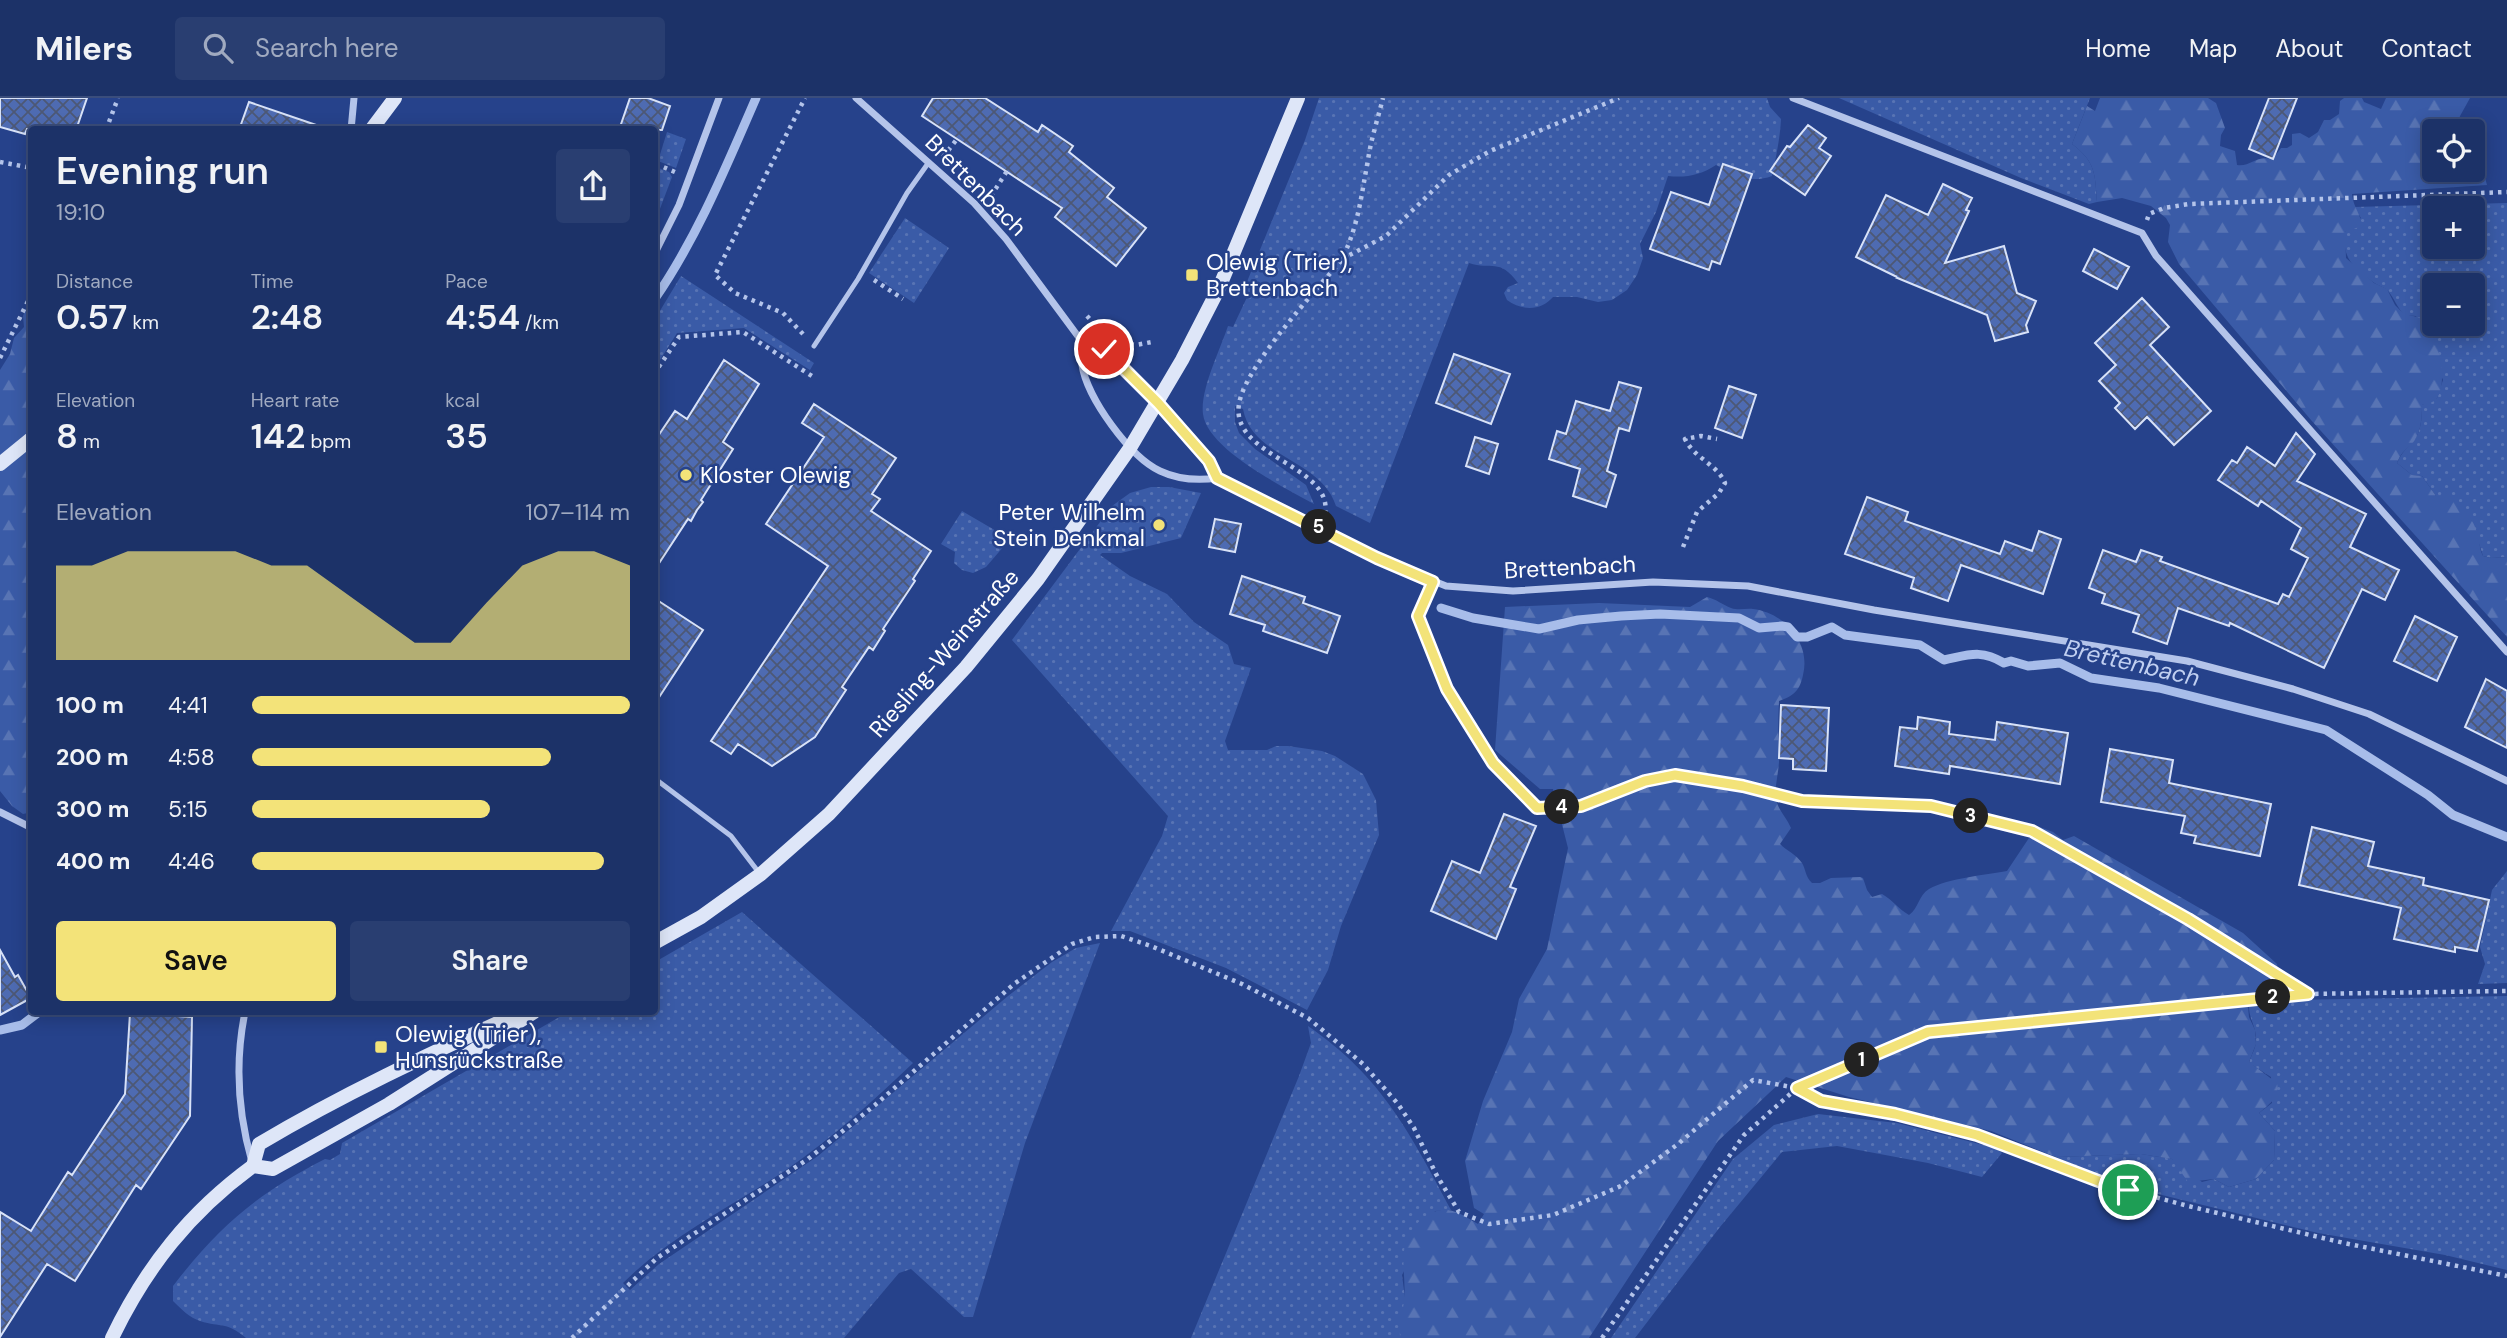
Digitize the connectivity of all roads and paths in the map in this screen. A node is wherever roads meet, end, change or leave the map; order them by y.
1 (118, 98) edge
2 (355, 98) edge
3 (395, 98) edge
4 (719, 98) edge
5 (805, 98) edge
6 (856, 98) edge
7 (1298, 98) edge
8 (1383, 98) edge
9 (1619, 98) edge
10 (1793, 98) edge
11 (108, 126) edge
12 (352, 126) edge
13 (373, 126) edge
14 (957, 139) dead end
15 (941, 160) dead end
16 (0, 162) edge
17 (929, 162) junction
18 (658, 165) edge
19 (28, 168) edge
20 (1007, 171) dead end
21 (677, 173) dead end
22 (2507, 192) edge
23 (988, 200) dead end
24 (2142, 233) junction
25 (658, 248) edge
26 (1341, 260) junction
27 (861, 271) junction
28 (902, 299) dead end
29 (28, 301) edge
30 (1083, 343) junction
31 (814, 346) joint
32 (0, 358) edge
33 (658, 368) edge
34 (815, 378) dead end
35 (1158, 403) junction
36 (1717, 439) dead end
37 (28, 441) edge
38 (1130, 448) junction
39 (0, 464) edge
40 (1217, 478) junction
41 (1320, 528) junction
42 (1683, 547) dead end
43 (1433, 582) junction
44 (2507, 652) edge
45 (2507, 780) edge
46 (658, 781) edge
47 (1645, 781) joint
48 (0, 812) edge
49 (28, 826) edge
50 (761, 874) junction
51 (658, 941) edge
52 (2507, 991) edge
53 (2308, 994) junction
54 (245, 1015) edge
55 (517, 1015) edge
56 (529, 1015) edge
57 (1797, 1088) junction
58 (253, 1166) junction
59 (2507, 1276) edge
60 (112, 1338) edge
61 (572, 1338) edge
62 (1602, 1338) edge

1 - 11 path
2 - 12 street
3 - 13 main road
4 - 25 street
5 - 31 path
6 - 17 street, Brettenbach
7 - 35 main road, Riesling-Weinstraße
8 - 26 path
9 - 26 path
10 - 24 street
14 - 15 path
16 - 19 path
17 - 27 lane
17 - 30 street, Brettenbach
18 - 21 path
20 - 23 path
22 - 24 path
24 - 44 street
26 - 41 path
27 - 28 path
27 - 31 lane
29 - 32 path
30 - 35 street, Brettenbach
30 - 38 street, Brettenbach
33 - 34 path
35 - 38 main road, Riesling-Weinstraße
35 - 40 street, Brettenbach
36 - 42 path
37 - 39 main road
38 - 40 street, Brettenbach
38 - 50 main road, Riesling-Weinstraße
40 - 41 street, Brettenbach
41 - 43 street, Brettenbach
43 - 45 street, Brettenbach
43 - 47 lane
46 - 50 lane
47 - 53 path
48 - 49 street
50 - 51 main road, Riesling-Weinstraße
52 - 53 path
53 - 57 path
54 - 58 street
55 - 58 main road
56 - 58 main road
57 - 59 path
57 - 61 path
57 - 62 path
58 - 60 main road

